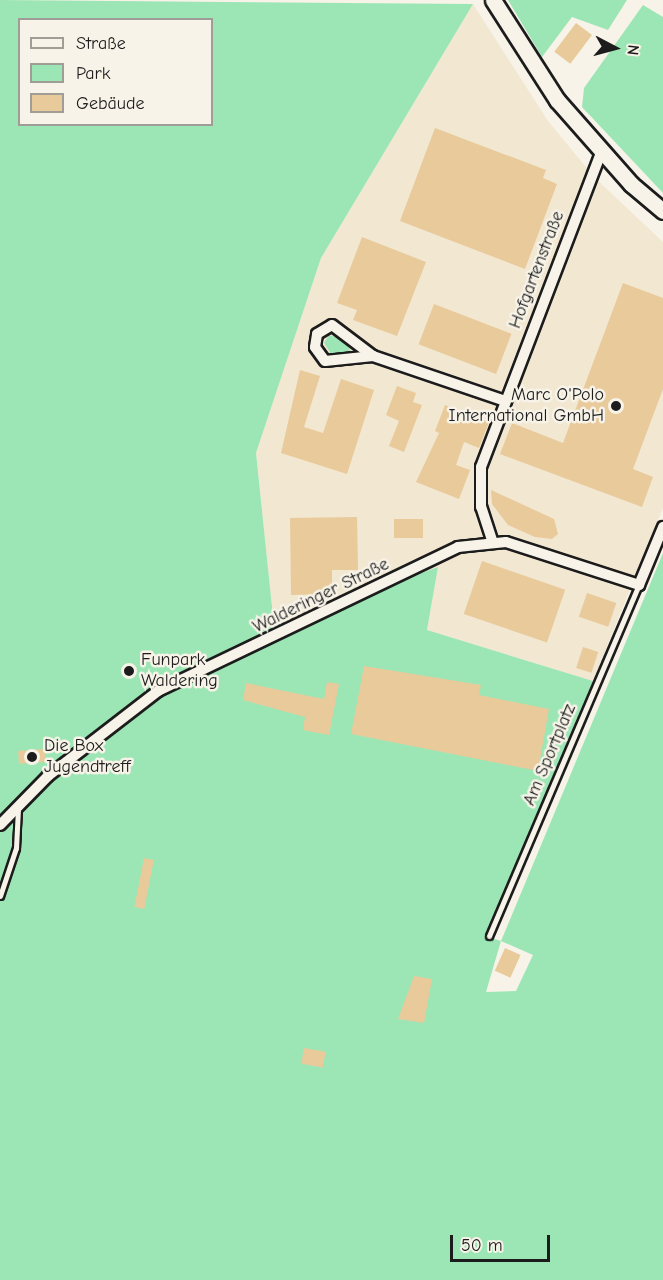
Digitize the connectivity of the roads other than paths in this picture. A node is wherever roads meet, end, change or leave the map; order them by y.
1 (493, 0) edge
2 (601, 152) junction
3 (663, 211) edge
4 (373, 357) junction
5 (505, 401) junction
6 (663, 527) edge
7 (492, 540) junction
8 (639, 585) junction
9 (18, 808) junction
10 (0, 825) edge
11 (0, 896) edge
12 (489, 936) dead end

1 - 2 main road
2 - 3 main road
2 - 5 street, Hofgartenstraße
4 - 4 street
4 - 5 street
5 - 7 street, Hofgartenstraße
6 - 8 street
7 - 8 street, Walderinger Straße
7 - 9 street, Walderinger Straße
8 - 12 lane, Am Sportplatz
9 - 10 street, Walderinger Straße
9 - 11 lane

